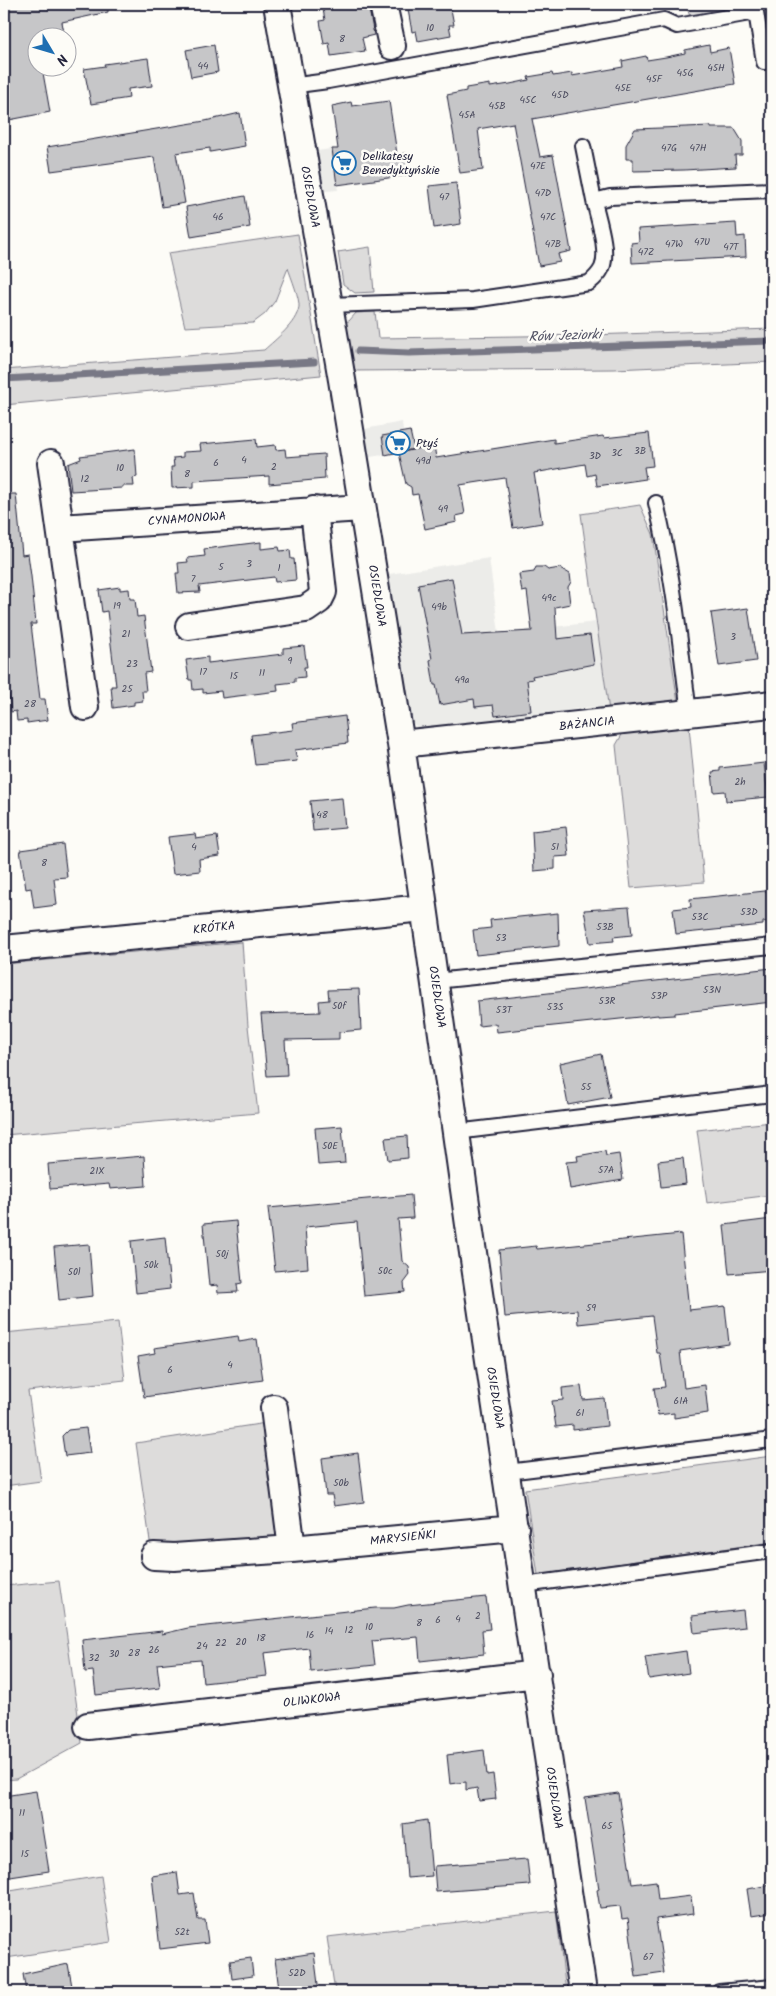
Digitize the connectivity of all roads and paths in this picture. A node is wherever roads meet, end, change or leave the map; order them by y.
1 (277, 4) edge
2 (383, 4) edge
3 (392, 46) dead end
4 (764, 62) dead end
5 (290, 86) junction
6 (583, 146) dead end
7 (772, 190) edge
8 (594, 201) junction
9 (329, 305) junction
10 (51, 463) dead end
11 (656, 503) dead end
12 (362, 508) junction
13 (314, 510) junction
14 (60, 528) junction
15 (189, 626) dead end
16 (772, 704) edge
17 (85, 707) dead end
18 (689, 713) junction
19 (401, 744) junction
20 (424, 908) junction
21 (772, 946) edge
22 (4, 949) edge
23 (435, 981) junction
24 (772, 1094) edge
25 (456, 1132) junction
26 (274, 1408) dead end
27 (772, 1440) edge
28 (507, 1472) junction
29 (515, 1528) junction
30 (292, 1549) junction
31 (772, 1551) edge
32 (154, 1556) dead end
33 (524, 1586) junction
34 (537, 1674) junction
35 (88, 1726) dead end
36 (772, 1987) edge
37 (583, 1992) edge
38 (719, 1992) edge

1 - 5 street, OSIEDLOWA
2 - 3 street
4 - 5 lane
5 - 9 street, OSIEDLOWA
6 - 8 lane
7 - 8 lane
8 - 9 lane
9 - 12 street, OSIEDLOWA
10 - 14 street
11 - 18 lane
12 - 13 street, CYNAMONOWA
12 - 19 street, OSIEDLOWA
13 - 14 street, CYNAMONOWA
13 - 15 street
14 - 17 street
16 - 18 street, BAŻANCIA
18 - 19 street, BAŻANCIA
19 - 20 street, OSIEDLOWA
20 - 22 street, KRÓTKA
20 - 23 street, OSIEDLOWA
21 - 23 lane
23 - 25 street, OSIEDLOWA
24 - 25 lane
25 - 28 street, OSIEDLOWA
26 - 30 street
27 - 28 lane
28 - 29 street, OSIEDLOWA
29 - 30 street, MARYSIEŃKI
29 - 33 street, OSIEDLOWA
30 - 32 street, MARYSIEŃKI
31 - 33 lane
33 - 34 street, OSIEDLOWA
34 - 35 street, OLIWKOWA
34 - 37 street, OSIEDLOWA
36 - 38 lane

